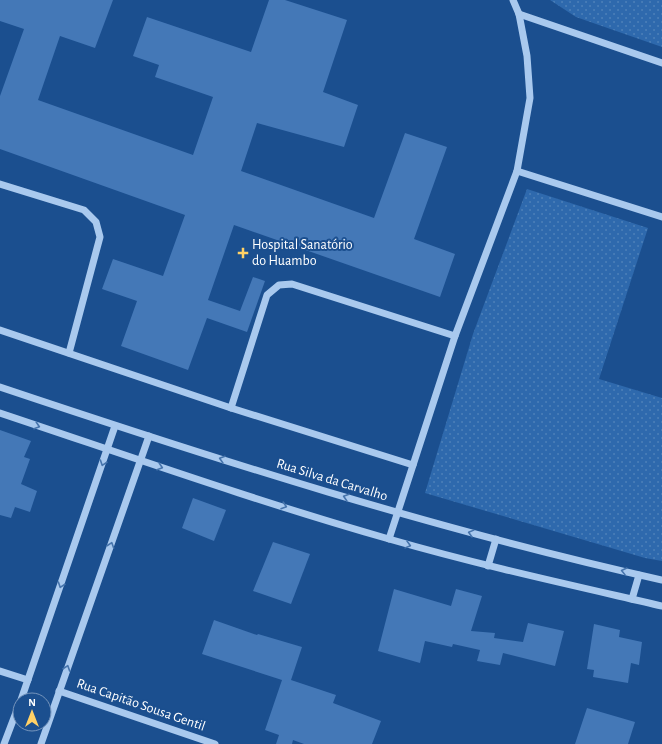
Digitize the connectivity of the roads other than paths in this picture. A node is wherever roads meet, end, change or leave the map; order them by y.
1 (513, 0) edge
2 (519, 14) junction
3 (662, 63) edge
4 (517, 170) junction
5 (0, 184) edge
6 (662, 217) edge
7 (0, 330) edge
8 (455, 336) junction
9 (69, 354) junction
10 (0, 387) edge
11 (231, 408) junction
12 (0, 413) edge
13 (115, 426) junction
14 (149, 436) junction
15 (108, 449) junction
16 (141, 461) junction
17 (413, 465) junction
18 (396, 513) junction
19 (389, 539) junction
20 (496, 539) junction
21 (488, 566) junction
22 (639, 575) junction
23 (662, 580) edge
24 (632, 599) junction
25 (662, 606) edge
26 (0, 671) edge
27 (28, 680) junction
28 (59, 691) junction
29 (23, 692) edge
30 (12, 722) edge
31 (4, 744) edge
32 (41, 744) edge
33 (215, 744) edge

1 - 2 street
2 - 3 street
2 - 4 street
4 - 6 street
4 - 8 street
5 - 9 street
7 - 9 street
8 - 11 street
8 - 17 street
9 - 11 street
10 - 13 street, Rua Silva da Carvalho
11 - 17 street
12 -> 15 street
13 - 14 street, Rua Silva da Carvalho
13 - 15 street
14 - 16 street
18 -> 14 street, Rua Silva da Carvalho
15 - 16 street
15 -> 27 street
16 -> 19 street
28 -> 16 street
17 - 18 street
18 - 19 street
20 -> 18 street, Rua Silva da Carvalho
19 -> 21 street
20 - 21 street
22 -> 20 street, Rua Silva da Carvalho
21 - 24 street
22 - 23 street, Rua Silva da Carvalho
22 - 24 street
24 - 25 street
26 - 27 street
27 - 29 street
28 - 32 street
28 - 33 street, Rua Capitão Sousa Gentil
30 - 31 street

